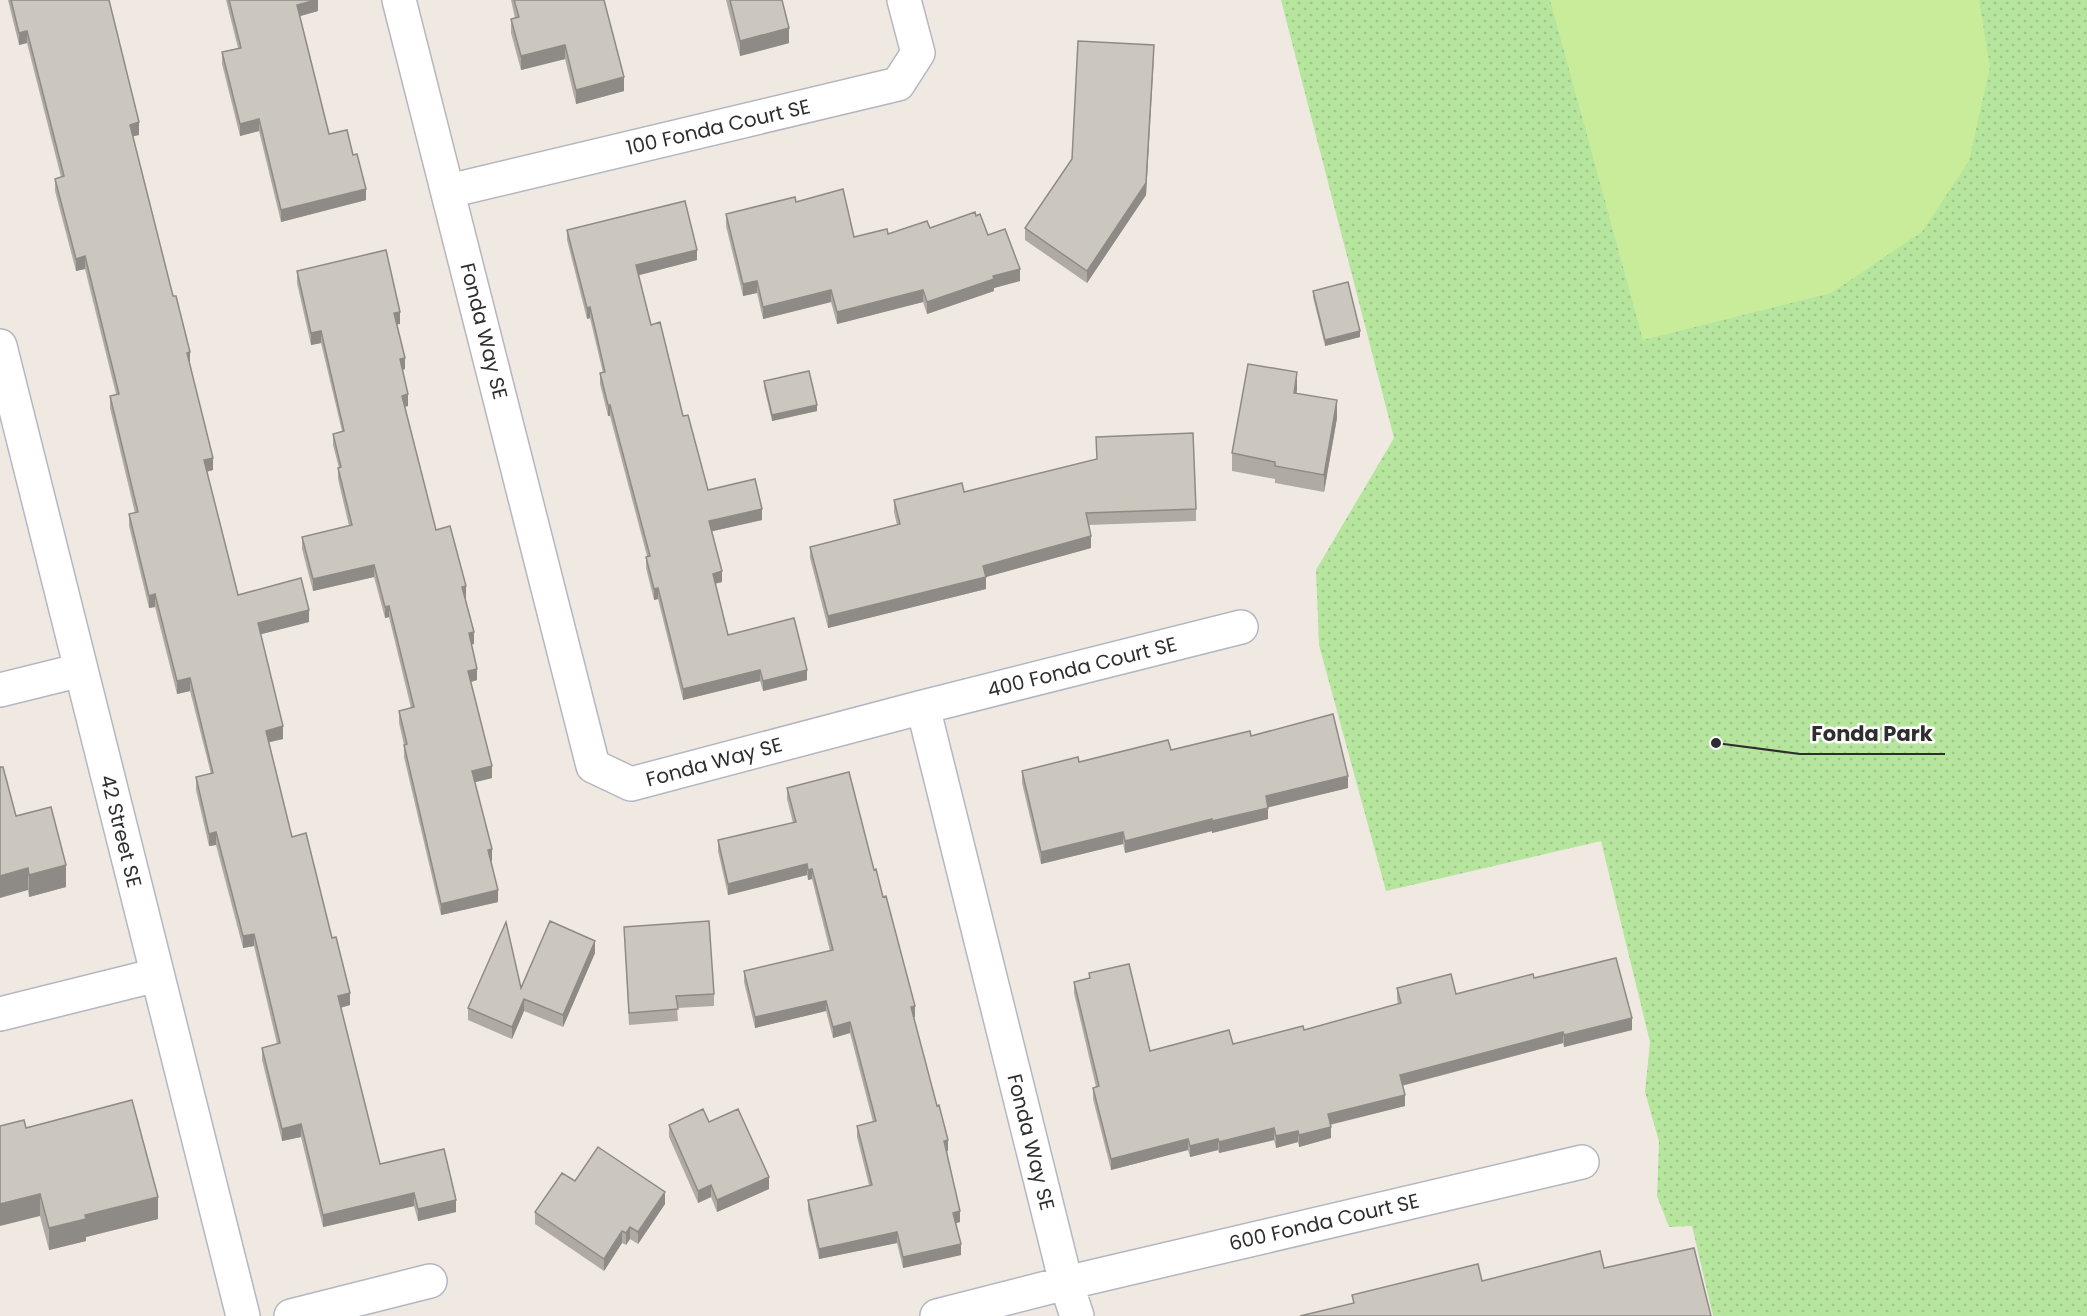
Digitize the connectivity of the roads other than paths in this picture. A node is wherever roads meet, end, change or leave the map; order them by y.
1 (399, 0) edge
2 (904, 0) edge
3 (449, 191) junction
4 (0, 346) edge
5 (1240, 627) dead end
6 (81, 670) junction
7 (0, 690) edge
8 (923, 706) junction
9 (157, 975) junction
10 (0, 1014) edge
11 (1581, 1162) dead end
12 (430, 1281) dead end
13 (1066, 1283) junction
14 (243, 1316) edge
15 (291, 1316) edge
16 (937, 1316) edge
17 (1077, 1316) edge

1 - 3 street, Fonda Way SE
2 - 3 street, 100 Fonda Court SE
3 - 8 street, Fonda Way SE
4 - 6 street, 42 Street SE
5 - 8 street, 400 Fonda Court SE
6 - 7 street
6 - 9 street, 42 Street SE
8 - 13 street, Fonda Way SE
9 - 10 street
9 - 14 street, 42 Street SE
11 - 13 street, 600 Fonda Court SE
12 - 15 street
13 - 16 street, 600 Fonda Court SE
13 - 17 street, Fonda Way SE

